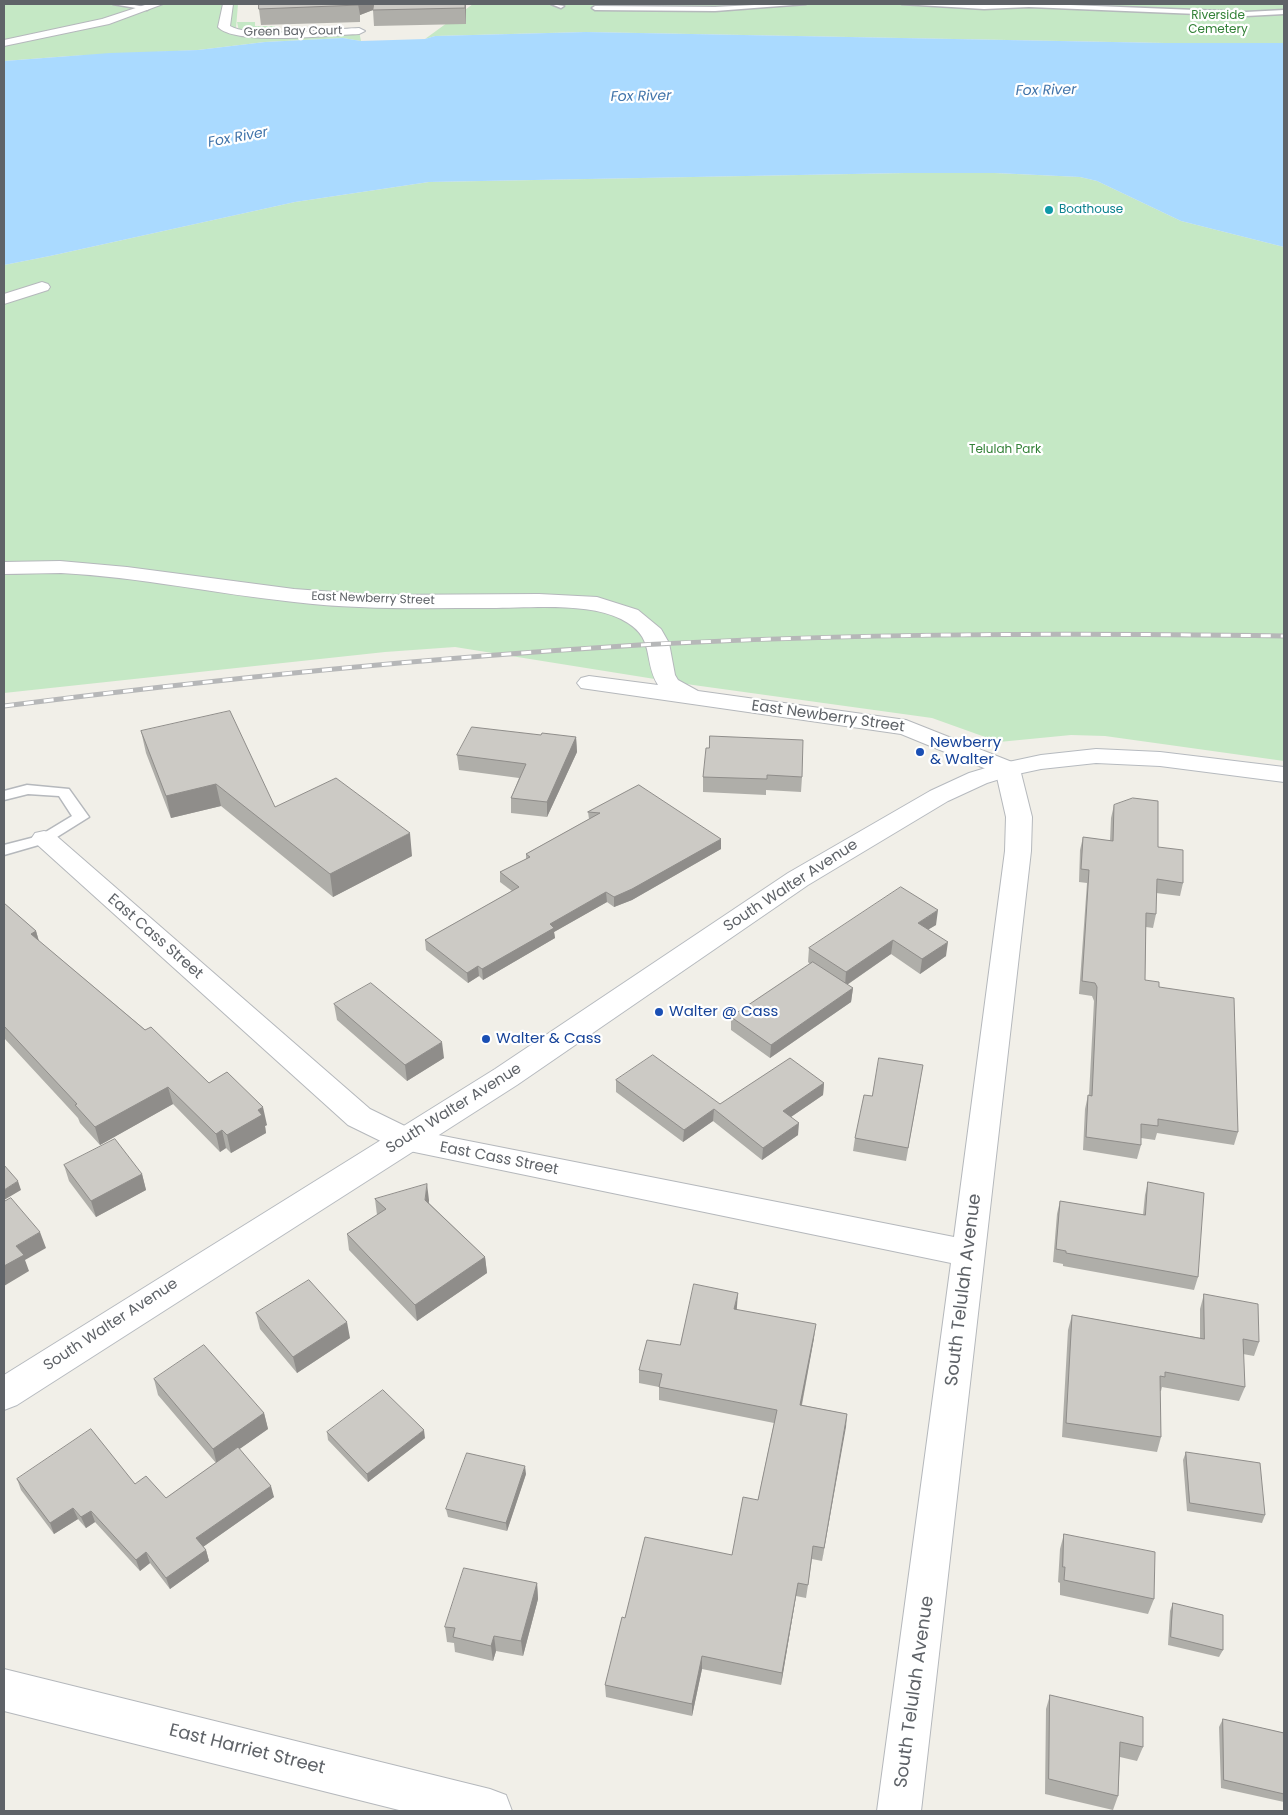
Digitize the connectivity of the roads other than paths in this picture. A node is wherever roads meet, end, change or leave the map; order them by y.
1 (116, 4) edge
2 (158, 4) edge
3 (228, 4) edge
4 (803, 4) edge
5 (905, 4) edge
6 (1127, 4) edge
7 (1029, 5) edge
8 (148, 8) junction
9 (595, 8) dead end
10 (1121, 9) junction
11 (1284, 12) edge
12 (358, 31) dead end
13 (4, 43) edge
14 (42, 287) dead end
15 (4, 299) edge
16 (4, 568) edge
17 (589, 683) dead end
18 (693, 698) junction
19 (1008, 769) junction
20 (1284, 775) edge
21 (4, 796) edge
22 (44, 839) junction
23 (4, 850) edge
24 (406, 1140) junction
25 (968, 1253) junction
26 (4, 1394) edge
27 (4, 1690) edge
28 (490, 1811) edge
29 (900, 1811) edge

1 - 8 lane
2 - 8 street
3 - 12 street, Green Bay Court
4 - 9 lane
5 - 7 lane
6 - 10 lane
7 - 10 lane
8 - 13 street
10 - 11 lane
14 - 15 street
16 - 18 street, East Newberry Street
17 - 18 street, East Newberry Street
18 - 19 street, East Newberry Street
19 - 20 street
19 - 24 street, South Walter Avenue
19 - 25 street, South Telulah Avenue
21 - 22 lane
22 - 23 lane
22 - 24 street, East Cass Street
24 - 25 street, East Cass Street
24 - 26 street, South Walter Avenue
25 - 29 street, South Telulah Avenue
27 - 28 street, East Harriet Street

